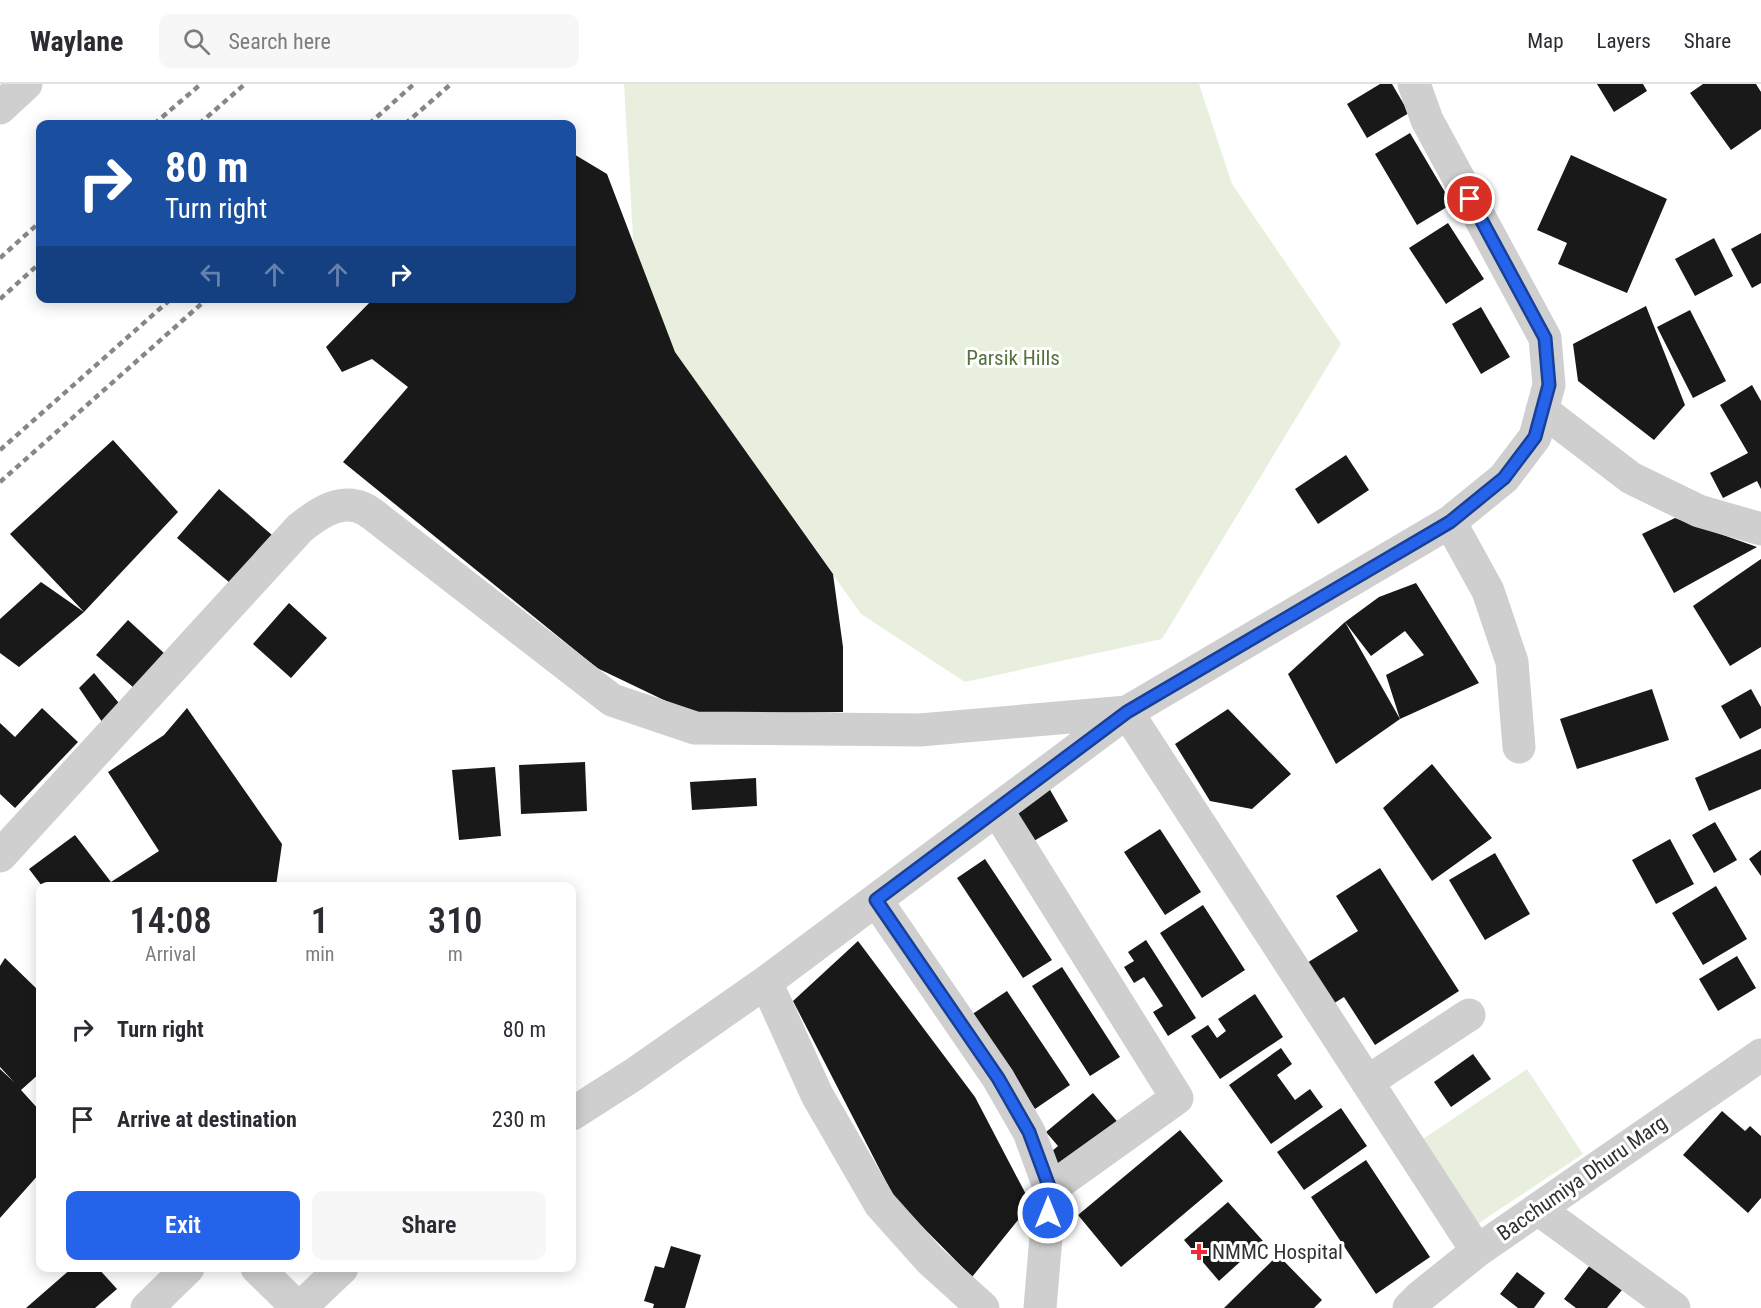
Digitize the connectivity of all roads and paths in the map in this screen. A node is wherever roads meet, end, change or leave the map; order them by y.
1 (26, 84) edge
2 (1414, 84) edge
3 (0, 108) edge
4 (1542, 410) junction
5 (1450, 522) junction
6 (1761, 530) edge
7 (1127, 712) junction
8 (1519, 747) dead end
9 (997, 810) junction
10 (0, 856) edge
11 (876, 900) junction
12 (766, 982) junction
13 (1469, 1015) dead end
14 (1761, 1055) edge
15 (1367, 1082) junction
16 (576, 1111) edge
17 (1050, 1189) junction
18 (1538, 1209) junction
19 (1477, 1251) junction
20 (184, 1272) edge
21 (261, 1272) edge
22 (338, 1272) edge
23 (147, 1308) edge
24 (299, 1308) edge
25 (984, 1308) edge
26 (1040, 1308) edge
27 (1409, 1308) edge
28 (1674, 1308) edge

1 - 3 street
2 - 4 street
4 - 5 street
4 - 6 street
5 - 7 street
5 - 8 street
7 - 9 street
7 - 10 street
7 - 15 street
9 - 11 street
9 - 17 street
11 - 12 street
11 - 17 street
12 - 16 street
12 - 25 street
13 - 15 street
14 - 18 street, Bacchumiya Dhuru Marg
15 - 19 street
17 - 26 street
18 - 19 street, Bacchumiya Dhuru Marg
18 - 28 street
19 - 27 street, Bacchumiya Dhuru Marg
20 - 23 street
21 - 24 street
22 - 24 street

